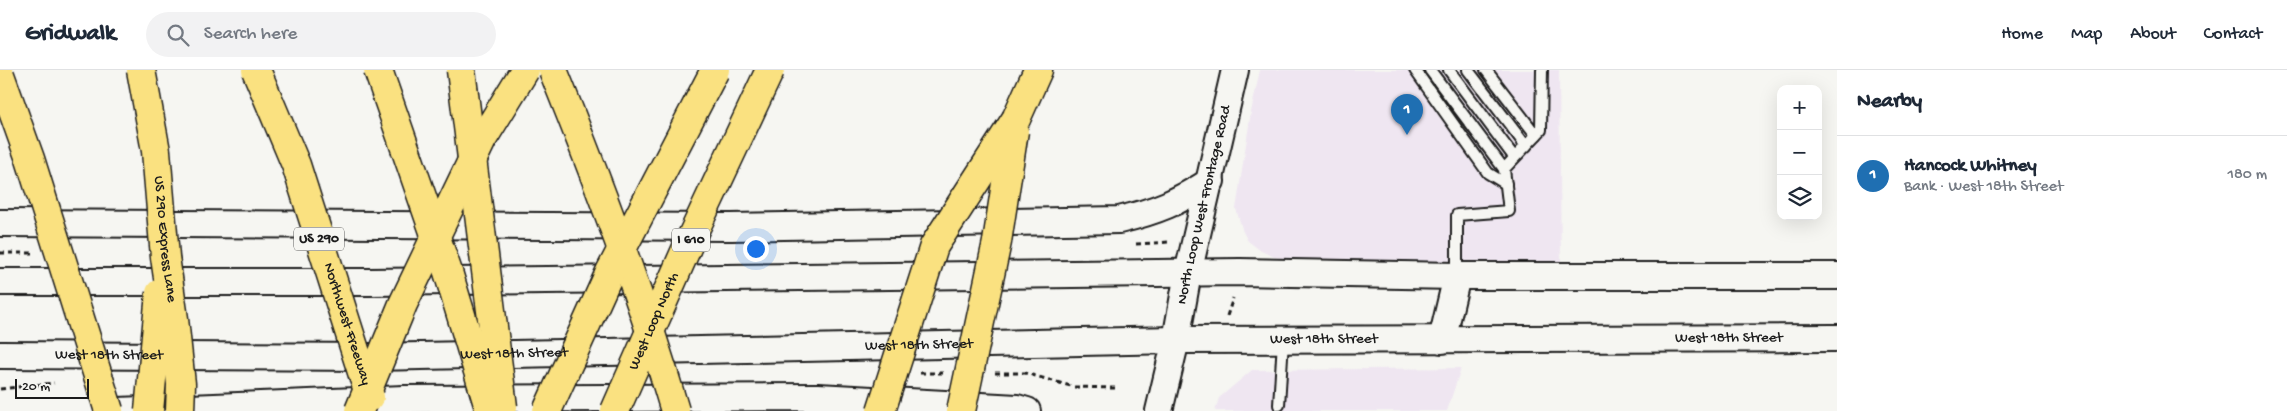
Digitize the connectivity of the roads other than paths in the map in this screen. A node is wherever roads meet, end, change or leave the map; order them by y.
1 (141, 70) edge
2 (256, 70) edge
3 (378, 70) edge
4 (461, 70) edge
5 (525, 70) edge
6 (553, 70) edge
7 (715, 70) edge
8 (770, 70) edge
9 (1038, 70) edge
10 (1235, 70) edge
11 (1416, 70) edge
12 (1430, 70) edge
13 (1449, 70) edge
14 (1468, 70) edge
15 (1486, 70) edge
16 (1542, 70) edge
17 (0, 75) edge
18 (1016, 119) junction
19 (1536, 135) junction
20 (1526, 146) junction
21 (1514, 157) junction
22 (1504, 169) junction
23 (1211, 181) junction
24 (1506, 184) junction
25 (0, 224) edge
26 (165, 257) junction
27 (1188, 273) junction
28 (1457, 276) junction
29 (1837, 276) edge
30 (0, 282) edge
31 (1837, 338) edge
32 (1176, 340) junction
33 (1284, 340) junction
34 (1442, 340) junction
35 (0, 355) edge
36 (1278, 405) dead end
37 (109, 411) edge
38 (118, 411) edge
39 (149, 411) edge
40 (180, 411) edge
41 (359, 411) edge
42 (373, 411) edge
43 (490, 411) edge
44 (503, 411) edge
45 (547, 411) edge
46 (615, 411) edge
47 (675, 411) edge
48 (881, 411) edge
49 (961, 411) edge
50 (1027, 411) edge
51 (1158, 411) edge

1 - 26 highway, US 290 Express Lane, bridge
2 - 42 highway, Northwest Freeway / US 290, bridge
3 - 43 highway, bridge
4 - 44 highway, bridge
5 - 41 highway, bridge
6 - 47 highway, bridge
7 - 45 highway, bridge
8 - 46 highway, West Loop North / I 610, bridge
9 - 18 highway
10 - 23 main road, North Loop West Frontage Road
11 - 24 lane
12 - 22 lane
13 - 21 lane
14 - 20 lane
15 - 19 lane
16 - 19 lane
17 - 37 highway, bridge
18 - 48 highway, bridge
18 - 49 highway, bridge
19 - 20 lane
20 - 21 lane
21 - 22 lane
22 - 24 lane
23 - 25 main road
23 - 27 main road, North Loop West Frontage Road
24 - 28 lane
26 - 39 highway, bridge
26 - 40 highway, US 290 Express Lane, bridge
27 - 28 main road
27 - 30 main road
27 - 32 main road, North Loop West Frontage Road
28 - 29 main road
28 - 34 main road
31 - 34 main road, West 18th Street
32 - 33 main road, West 18th Street
32 - 35 main road, West 18th Street
32 - 51 main road, North Loop West Frontage Road
33 - 34 main road, West 18th Street
33 - 36 lane
38 - 50 main road

